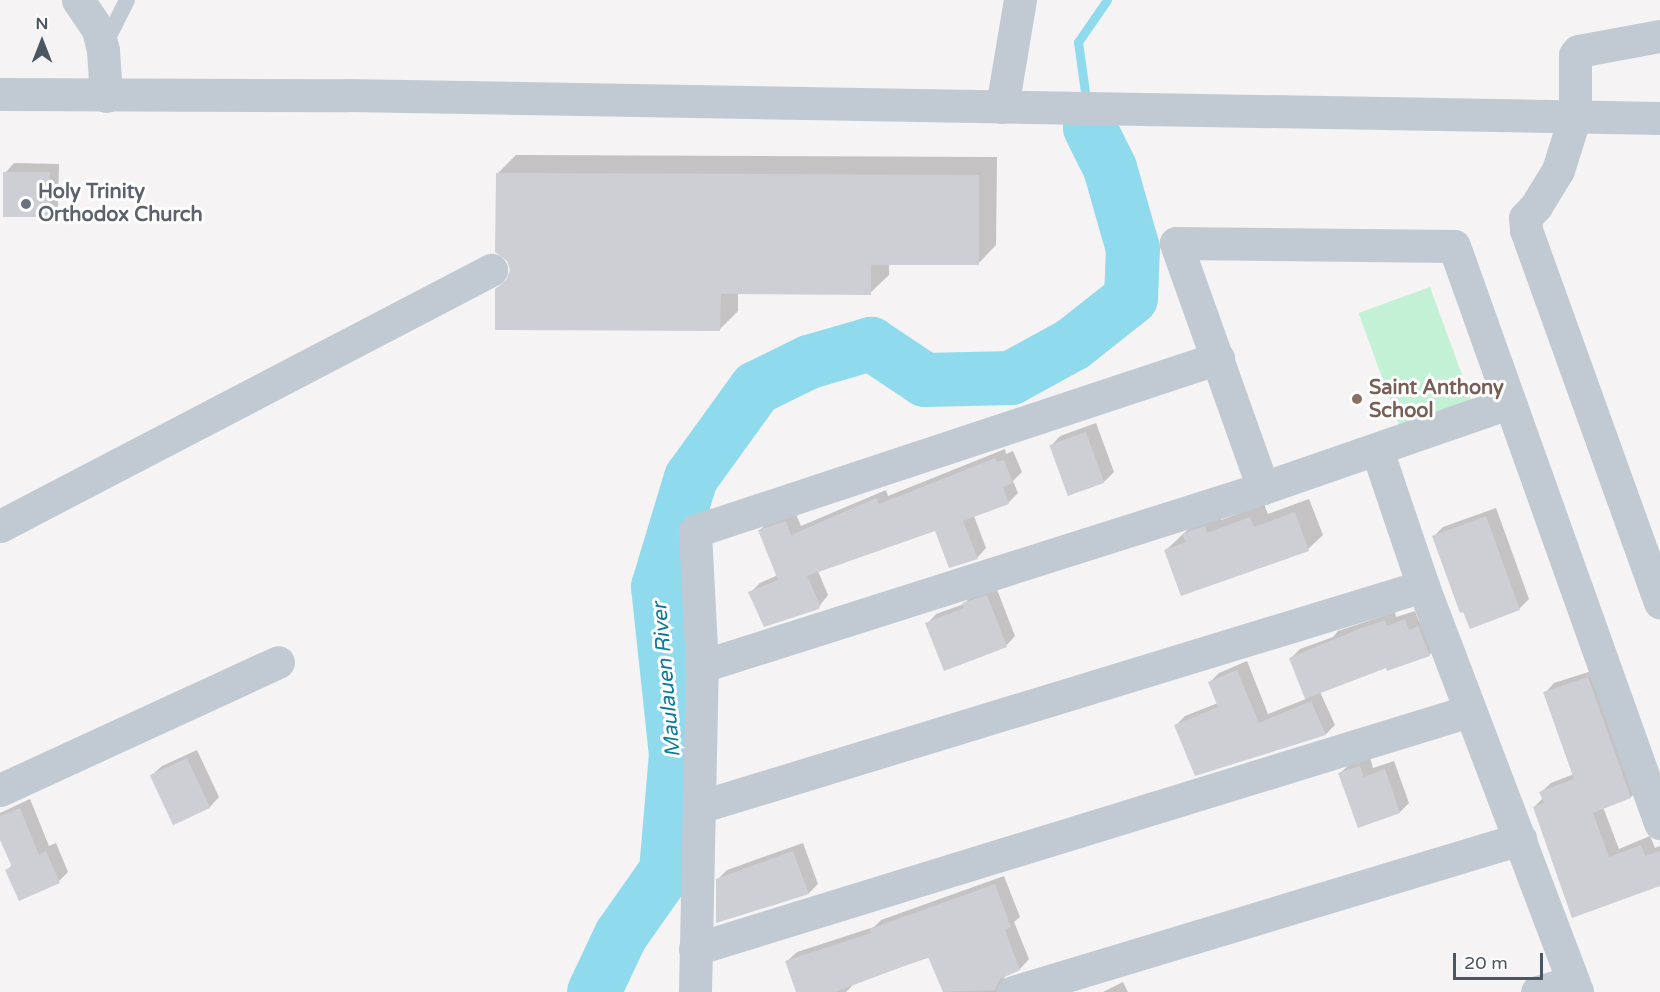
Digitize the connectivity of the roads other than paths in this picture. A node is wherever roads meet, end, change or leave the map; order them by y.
1 (78, 0) edge
2 (128, 0) edge
3 (1020, 0) edge
4 (1660, 36) edge
5 (103, 50) junction
6 (0, 94) edge
7 (106, 96) junction
8 (1007, 107) junction
9 (1575, 116) junction
10 (1660, 118) edge
11 (491, 270) dead end
12 (1218, 358) junction
13 (1508, 403) junction
14 (1377, 450) junction
15 (1263, 488) junction
16 (0, 526) edge
17 (1423, 586) junction
18 (1660, 603) edge
19 (278, 662) dead end
20 (702, 666) junction
21 (1469, 711) junction
22 (0, 790) edge
23 (699, 807) junction
24 (1660, 823) edge
25 (1520, 839) junction
26 (695, 949) junction
27 (1575, 987) edge
28 (695, 992) edge
29 (1013, 992) edge
30 (1537, 992) edge

1 - 5 street
2 - 5 lane
3 - 8 street
4 - 9 street
5 - 7 street
6 - 7 street
7 - 8 street
8 - 9 street
9 - 10 street
9 - 18 street
11 - 16 street
12 - 13 street
12 - 15 street
12 - 20 street
13 - 14 street
13 - 24 street
14 - 15 street
14 - 17 street
15 - 20 street
17 - 21 street
17 - 23 street
19 - 22 street
20 - 23 street
21 - 25 street
21 - 26 street
23 - 26 street
25 - 27 street
25 - 29 street
26 - 28 street
27 - 30 street

